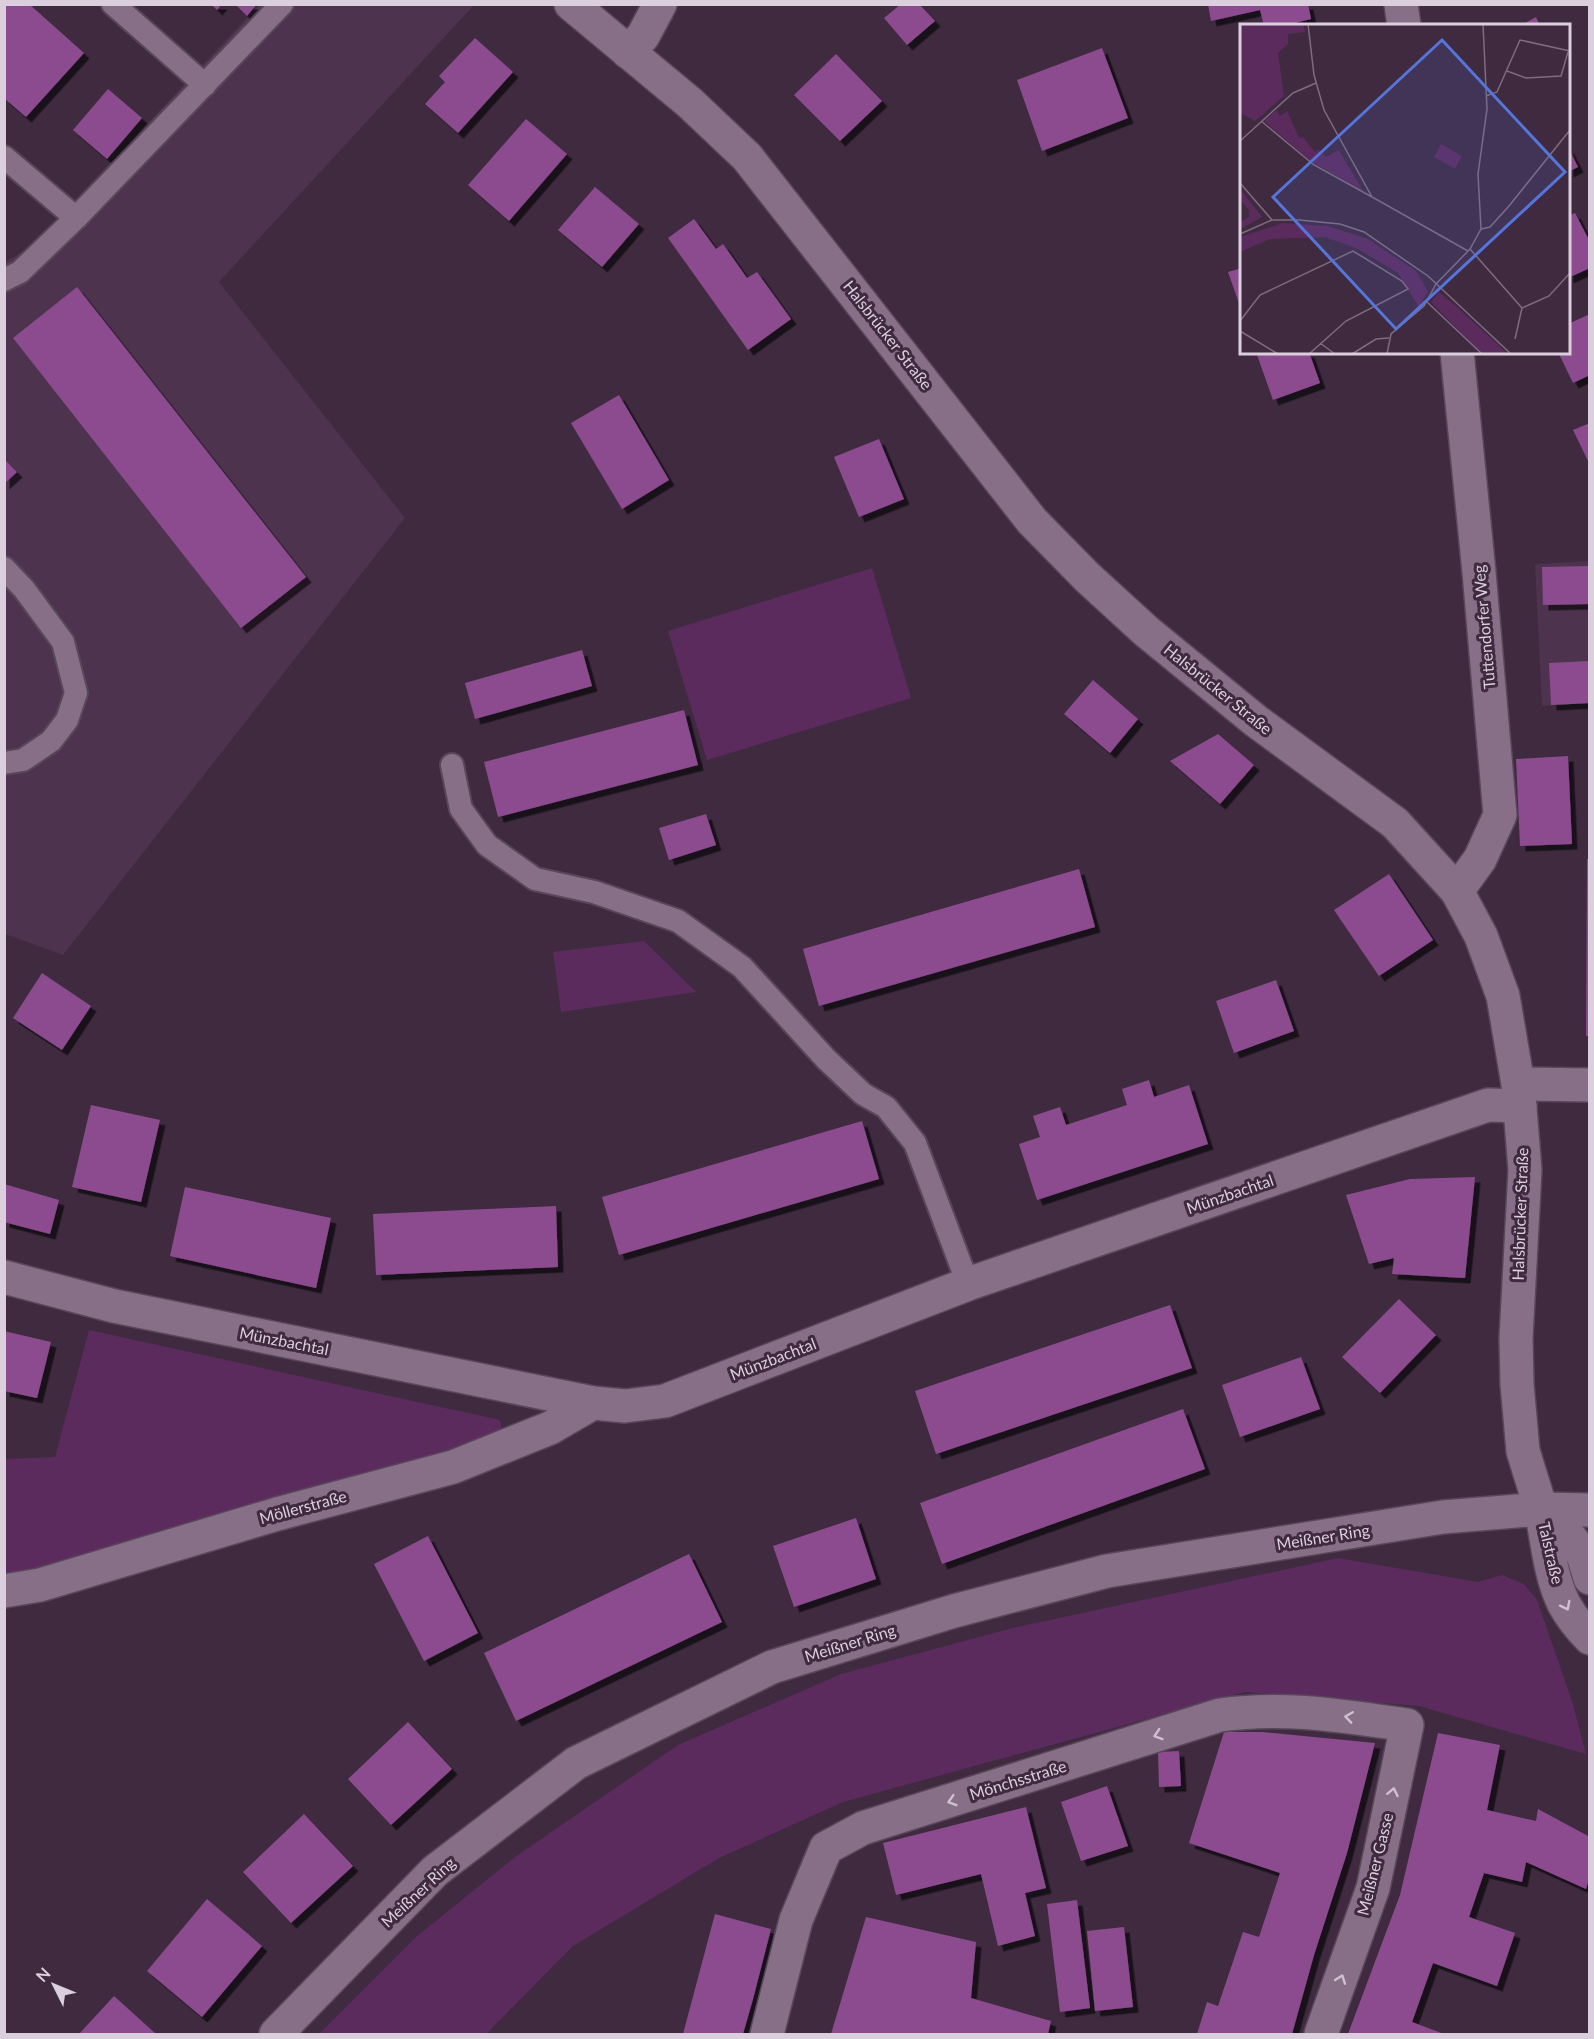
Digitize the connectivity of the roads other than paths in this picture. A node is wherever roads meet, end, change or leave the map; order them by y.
1 (113, 4) edge
2 (282, 4) edge
3 (571, 4) edge
4 (660, 4) edge
5 (1401, 4) edge
6 (1404, 24) edge
7 (628, 52) junction
8 (205, 85) junction
9 (4, 157) edge
10 (76, 218) junction
11 (4, 280) edge
12 (1457, 354) edge
13 (4, 568) edge
14 (4, 763) edge
15 (452, 765) dead end
16 (1457, 891) junction
17 (1590, 1085) edge
18 (1519, 1095) junction
19 (4, 1277) edge
20 (969, 1284) junction
21 (593, 1403) junction
22 (1541, 1509) junction
23 (1590, 1510) edge
24 (1590, 1578) edge
25 (4, 1591) edge
26 (1590, 1638) edge
27 (1407, 1725) joint
28 (276, 2034) edge
29 (767, 2034) edge
30 (1321, 2034) edge

1 - 8 lane
2 - 8 lane
3 - 7 street, Halsbrücker Straße
4 - 7 street
5 - 6 street
7 - 16 street, Halsbrücker Straße
8 - 10 lane
9 - 10 lane
10 - 11 lane
12 - 16 street, Tuttendorfer Weg
13 - 14 lane
15 - 20 lane
16 - 18 street, Halsbrücker Straße
17 - 18 street, Münzbachtal
18 - 20 street, Münzbachtal
18 - 22 street, Halsbrücker Straße
19 - 21 street, Münzbachtal
20 - 21 street, Münzbachtal
21 - 25 street, Möllerstraße
22 - 23 street, Meißner Ring
22 - 24 street, Talstraße
22 -> 26 street, Talstraße
22 - 28 street, Meißner Ring
27 -> 29 street, Mönchsstraße
30 -> 27 street, Meißner Gasse

